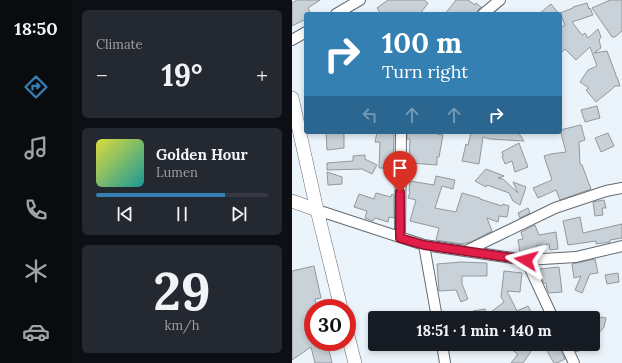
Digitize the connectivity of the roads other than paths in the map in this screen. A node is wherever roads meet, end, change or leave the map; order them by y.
1 (360, 0) edge
2 (500, 0) edge
3 (339, 12) edge
4 (485, 12) edge
5 (304, 33) edge
6 (292, 40) edge
7 (292, 98) edge
8 (401, 134) edge
9 (622, 188) edge
10 (292, 201) edge
11 (317, 210) junction
12 (400, 238) junction
13 (424, 245) junction
14 (622, 246) edge
15 (466, 251) junction
16 (526, 260) junction
17 (339, 299) edge
18 (436, 311) edge
19 (550, 311) edge
20 (352, 351) edge
21 (443, 351) edge
22 (568, 351) edge
23 (355, 363) edge
24 (445, 363) edge
25 (574, 363) edge

1 - 3 street
2 - 4 street
5 - 6 street
7 - 11 street
8 - 12 street
9 - 15 street
10 - 11 street
11 - 12 street
11 - 17 street
12 - 13 street
13 - 15 street
13 - 18 street
14 - 16 street
15 - 16 street
16 - 19 street
20 - 23 street
21 - 24 street
22 - 25 street

